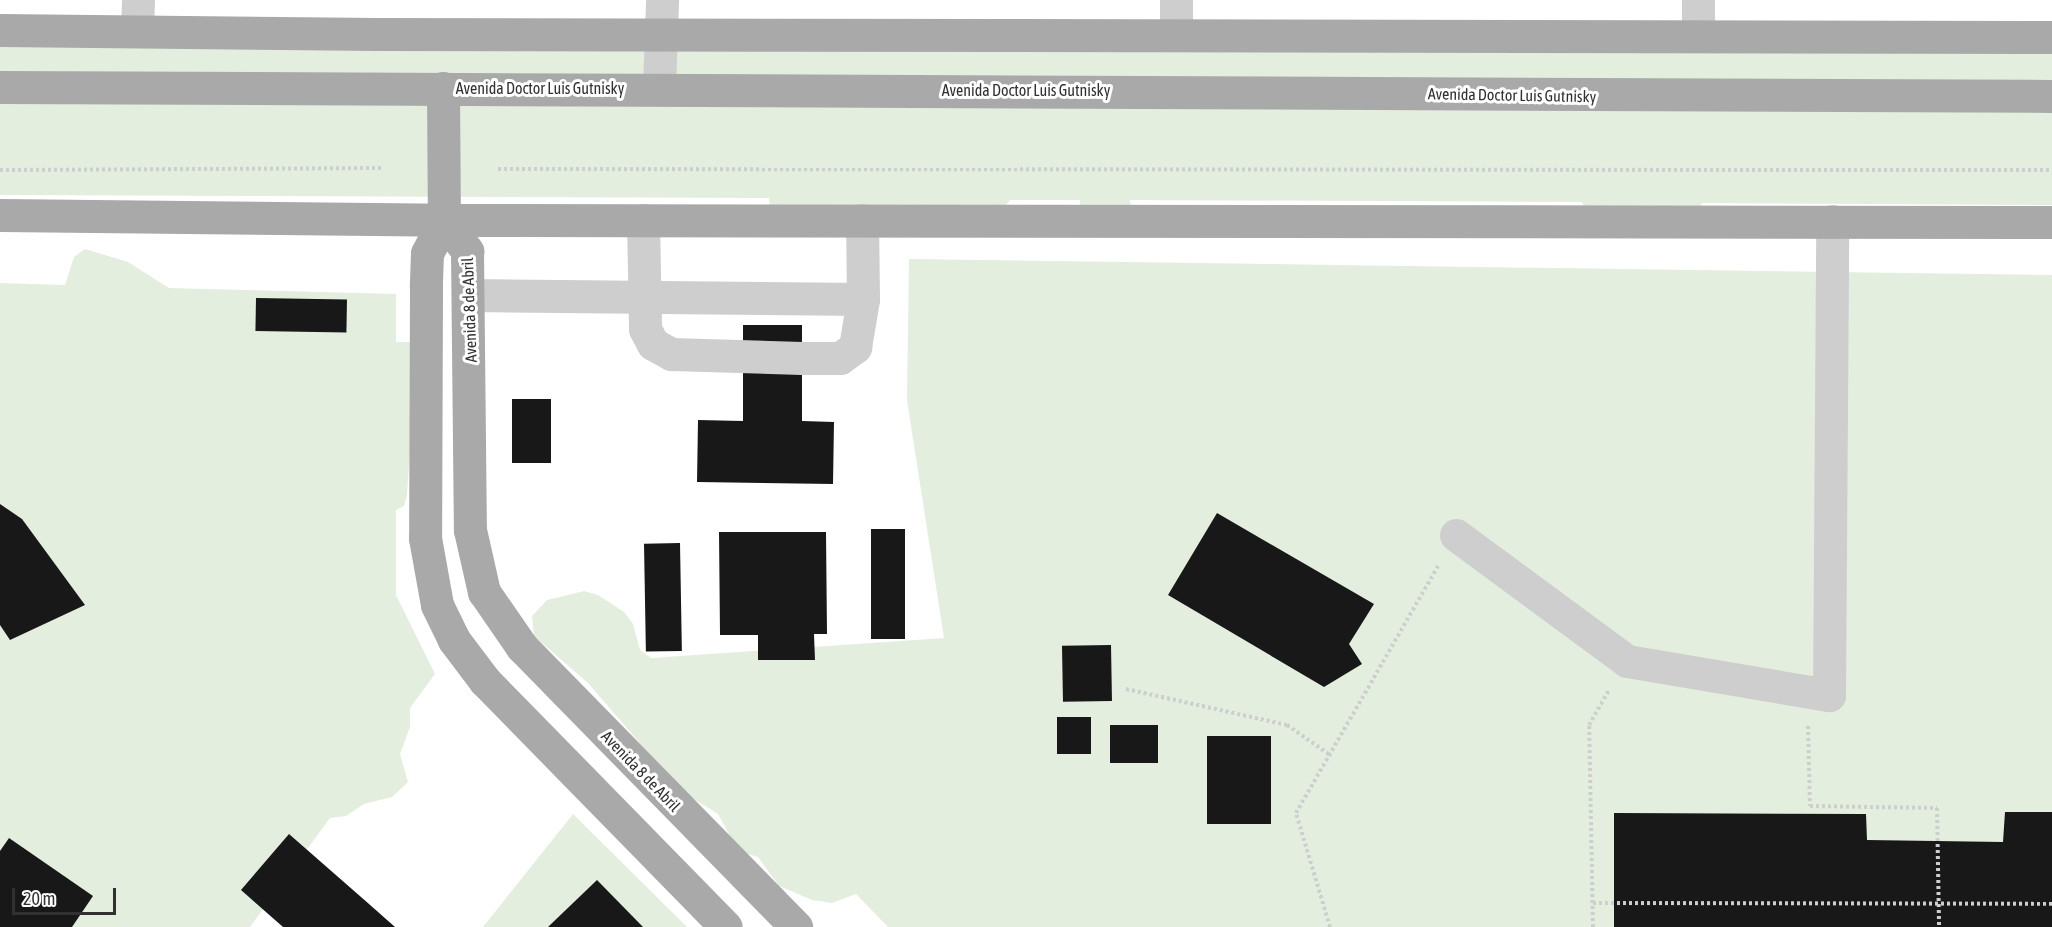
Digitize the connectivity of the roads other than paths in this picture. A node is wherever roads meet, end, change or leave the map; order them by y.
1 (662, 0) edge
2 (1176, 0) edge
3 (1698, 0) edge
4 (138, 15) edge
5 (0, 30) edge
6 (662, 32) junction
7 (1176, 34) junction
8 (1698, 36) junction
9 (2052, 37) edge
10 (0, 87) edge
11 (443, 88) junction
12 (659, 88) junction
13 (2052, 96) edge
14 (0, 215) edge
15 (444, 220) junction
16 (643, 220) junction
17 (862, 220) junction
18 (1832, 222) junction
19 (2052, 222) edge
20 (470, 295) junction
21 (643, 297) junction
22 (863, 299) junction
23 (1456, 535) road end
24 (557, 684) junction
25 (523, 719) junction
26 (726, 927) edge
27 (796, 927) edge

1 - 6 street
2 - 7 street
3 - 8 street
4 - 5 main road
4 - 6 main road
6 - 7 main road
6 - 12 street
7 - 8 main road
8 - 9 main road
10 - 11 main road, Avenida Doctor Luis Gutnisky
11 - 12 main road, Avenida Doctor Luis Gutnisky
11 - 15 main road
12 - 13 main road, Avenida Doctor Luis Gutnisky
14 - 15 main road
15 - 16 main road
15 - 20 main road, Avenida 8 de Abril
15 - 25 main road
16 - 17 main road
16 - 21 street
17 - 18 main road
17 - 22 street
18 - 19 main road
18 - 23 street
20 - 21 street
20 - 24 main road, Avenida 8 de Abril
21 - 22 street
21 - 22 street
24 - 25 main road
24 - 27 main road, Avenida 8 de Abril
25 - 26 main road

